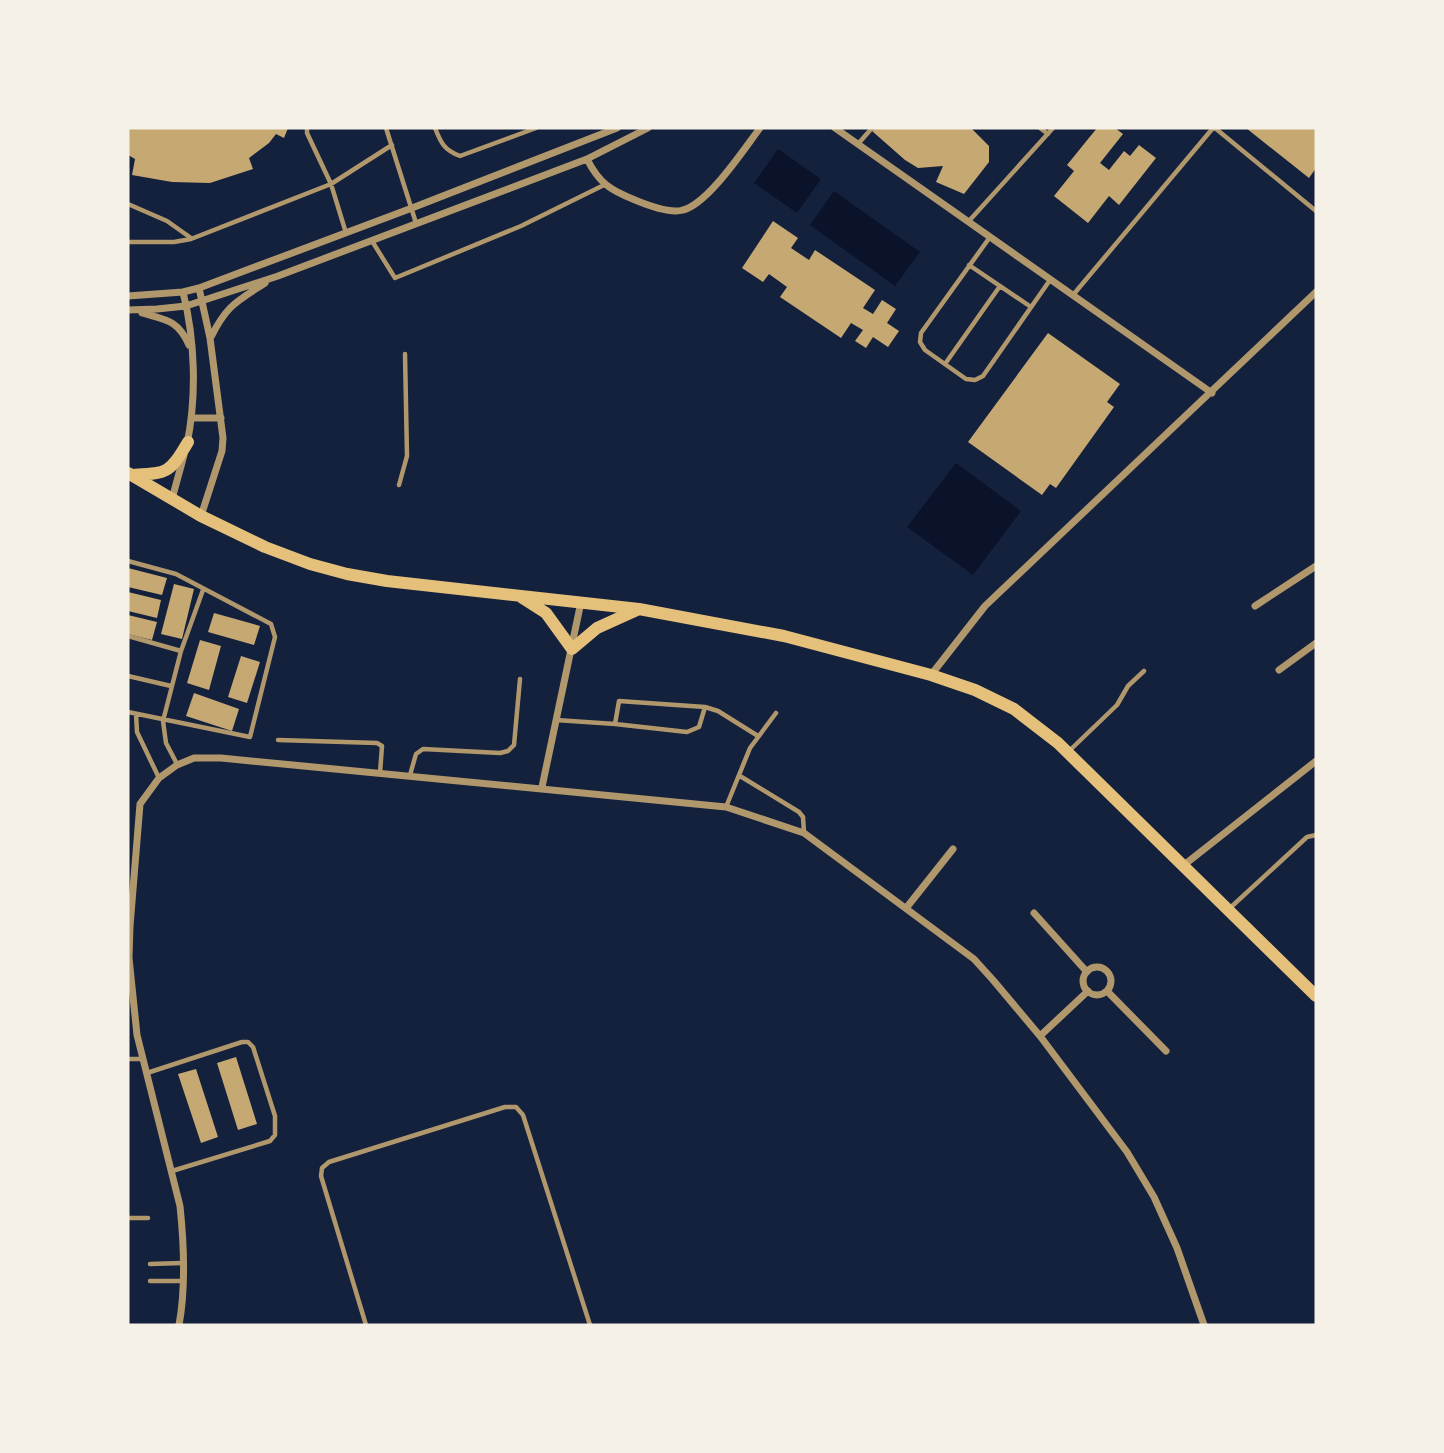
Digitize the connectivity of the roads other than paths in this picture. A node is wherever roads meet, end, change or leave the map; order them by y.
1 (307, 128) edge
2 (386, 128) edge
3 (435, 128) edge
4 (536, 128) edge
5 (617, 128) edge
6 (648, 128) edge
7 (761, 128) edge
8 (835, 128) edge
9 (872, 128) edge
10 (1040, 128) edge
11 (1053, 128) edge
12 (1214, 128) edge
13 (1048, 134) junction
14 (858, 144) junction
15 (392, 145) junction
16 (587, 159) junction
17 (331, 184) junction
18 (604, 185) junction
19 (128, 204) edge
20 (412, 208) junction
21 (1316, 211) edge
22 (968, 222) junction
23 (416, 223) junction
24 (346, 233) junction
25 (990, 237) junction
26 (191, 239) junction
27 (372, 241) junction
28 (128, 242) edge
29 (969, 265) junction
30 (278, 276) junction
31 (1050, 279) junction
32 (1000, 286) junction
33 (199, 288) junction
34 (183, 292) junction
35 (1316, 292) edge
36 (1073, 295) junction
37 (128, 296) edge
38 (202, 301) junction
39 (186, 306) junction
40 (1031, 307) junction
41 (130, 310) edge
42 (210, 338) junction
43 (192, 352) junction
44 (405, 354) dead end
45 (945, 364) junction
46 (1212, 393) junction
47 (192, 418) junction
48 (220, 418) junction
49 (188, 442) junction
50 (130, 474) edge
51 (399, 485) dead end
52 (172, 499) junction
53 (201, 516) junction
54 (128, 561) edge
55 (1316, 566) edge
56 (203, 590) junction
57 (518, 595) junction
58 (581, 602) junction
59 (1255, 606) dead end
60 (639, 609) junction
61 (128, 636) edge
62 (1316, 643) edge
63 (572, 649) junction
64 (181, 651) junction
65 (1279, 670) dead end
66 (1144, 671) dead end
67 (931, 675) junction
68 (128, 676) edge
69 (520, 679) dead end
70 (172, 687) junction
71 (705, 707) junction
72 (128, 712) edge
73 (776, 713) dead end
74 (136, 714) junction
75 (556, 720) junction
76 (163, 721) junction
77 (615, 724) junction
78 (758, 736) junction
79 (278, 740) dead end
80 (1067, 752) junction
81 (1316, 761) edge
82 (177, 765) junction
83 (380, 773) junction
84 (410, 775) junction
85 (740, 776) junction
86 (159, 778) junction
87 (542, 787) junction
88 (726, 807) junction
89 (804, 833) junction
90 (1316, 835) edge
91 (953, 849) dead end
92 (1184, 865) junction
93 (131, 876) edge
94 (130, 899) edge
95 (907, 907) junction
96 (1229, 909) junction
97 (1034, 913) dead end
98 (1087, 972) junction
99 (1088, 991) junction
100 (1107, 991) junction
101 (1316, 996) edge
102 (1040, 1037) junction
103 (1166, 1051) dead end
104 (128, 1059) edge
105 (143, 1059) junction
106 (146, 1073) junction
107 (172, 1171) junction
108 (148, 1217) dead end
109 (128, 1218) edge
110 (182, 1263) junction
111 (150, 1264) dead end
112 (150, 1281) dead end
113 (182, 1281) junction
114 (179, 1325) edge
115 (366, 1325) edge
116 (590, 1325) edge
117 (1204, 1325) edge

1 - 17 lane
2 - 15 lane
3 - 4 lane
5 - 20 street
6 - 16 street
7 - 18 street
8 - 14 street
9 - 14 lane
10 - 13 lane
11 - 13 lane
12 - 21 lane
12 - 36 lane
13 - 22 lane
14 - 22 street
15 - 17 lane
15 - 20 lane
16 - 18 street
16 - 23 street
17 - 24 lane
17 - 26 lane
18 - 27 lane
19 - 26 lane
20 - 23 lane
20 - 24 street
22 - 25 street
23 - 27 street
24 - 33 street
25 - 29 lane
25 - 31 street
26 - 28 lane
27 - 30 street
29 - 32 lane
29 - 45 lane
30 - 38 street
30 - 42 street
31 - 36 street
31 - 40 lane
32 - 40 lane
32 - 45 lane
33 - 34 street
33 - 38 street
34 - 37 street
34 - 39 street
35 - 46 street
36 - 46 street
38 - 39 street
38 - 42 street
39 - 41 street
39 - 43 street
40 - 45 lane
41 - 43 street
42 - 48 street
43 - 47 street
44 - 51 lane
46 - 67 street
47 - 48 street
47 - 49 street
48 - 53 street
49 - 50 main road
49 - 52 street
50 - 52 main road
52 - 53 main road
53 - 57 main road
54 - 56 lane
55 - 59 street
56 - 64 lane
56 - 76 lane
57 - 58 main road
57 - 63 main road
58 - 60 main road
58 - 63 street
60 - 63 main road
60 - 67 main road
61 - 64 lane
62 - 65 street
63 - 75 street
64 - 70 lane
66 - 80 lane
67 - 80 main road
68 - 70 lane
69 - 84 lane
70 - 76 lane
71 - 77 lane
71 - 77 lane
71 - 78 lane
72 - 74 lane
73 - 78 lane
74 - 76 lane
74 - 86 lane
75 - 77 lane
75 - 87 street
76 - 82 lane
78 - 85 lane
79 - 83 lane
80 - 92 main road
81 - 92 street
82 - 83 street
82 - 86 street
83 - 84 street
84 - 87 street
85 - 88 lane
85 - 89 lane
86 - 93 street
87 - 88 street
88 - 89 street
89 - 95 street
90 - 96 lane
91 - 95 street
92 - 96 main road
93 - 94 street
94 - 105 street
95 - 102 street
96 - 101 main road
97 - 98 street
98 - 99 street
98 - 100 street
99 - 100 street
99 - 102 street
100 - 103 street
102 - 117 street
104 - 105 lane
105 - 106 street
106 - 107 street
106 - 107 lane
107 - 110 street
108 - 109 lane
110 - 111 lane
110 - 113 street
112 - 113 lane
113 - 114 street
115 - 116 lane

